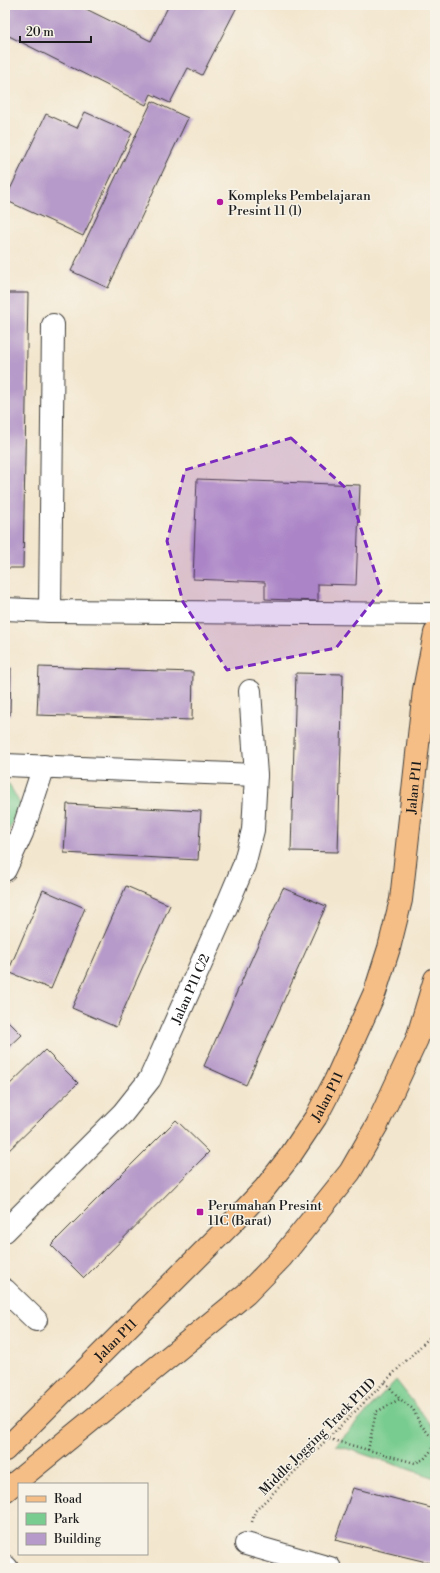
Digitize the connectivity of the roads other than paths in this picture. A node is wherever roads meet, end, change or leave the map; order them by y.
1 (53, 325) dead end
2 (5, 609) edge
3 (50, 611) junction
4 (435, 614) edge
5 (435, 633) edge
6 (250, 692) dead end
7 (5, 765) edge
8 (44, 766) junction
9 (256, 775) junction
10 (5, 870) edge
11 (435, 979) edge
12 (5, 1231) edge
13 (5, 1290) edge
14 (36, 1320) dead end
15 (5, 1450) edge
16 (5, 1491) edge
17 (246, 1544) road end
18 (5, 1566) edge
19 (8, 1568) edge
20 (330, 1568) edge

1 - 3 street
2 - 3 street
3 - 4 street
5 - 15 main road, Jalan P11
6 - 9 street, Jalan P11 C/2
7 - 8 street
8 - 9 street
8 - 10 street
9 - 12 street, Jalan P11 C/2
11 - 16 main road
13 - 14 street
17 - 20 street
18 - 19 street

